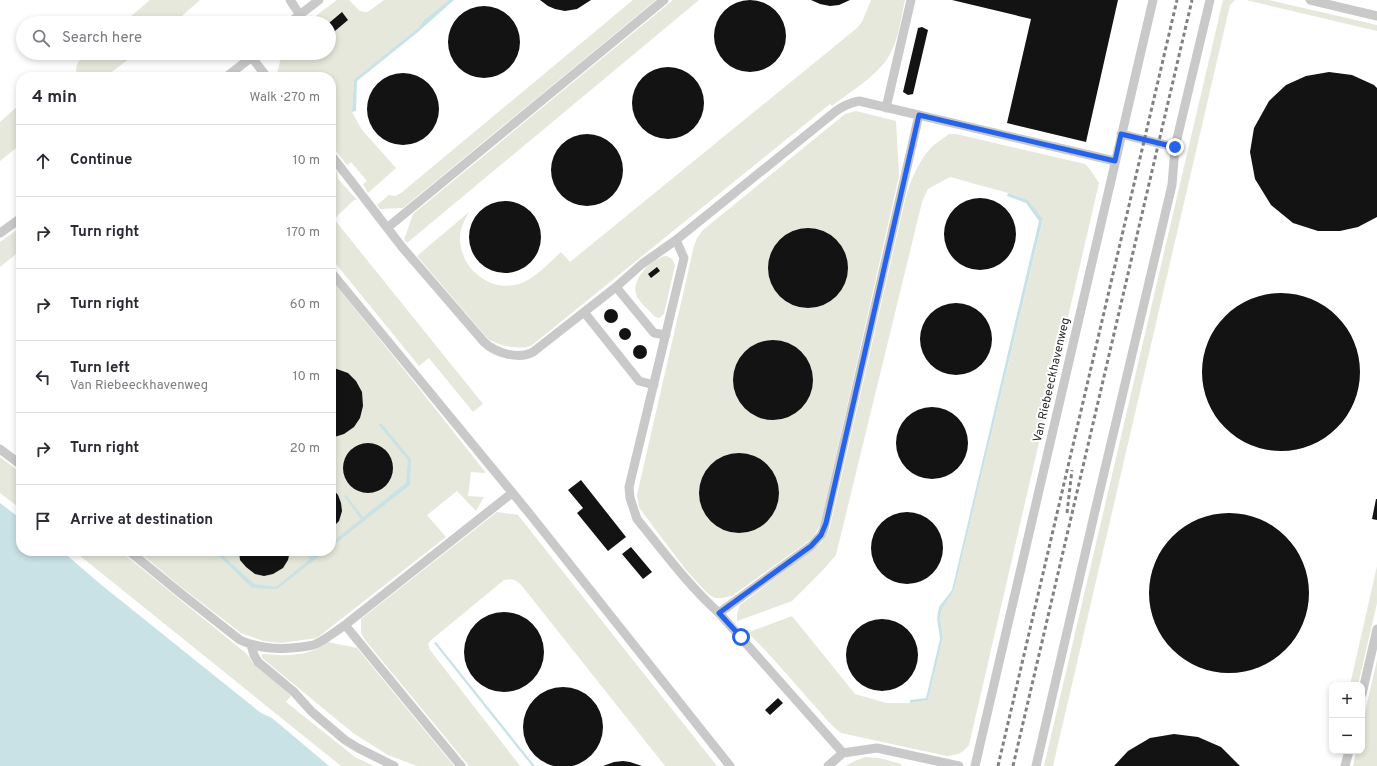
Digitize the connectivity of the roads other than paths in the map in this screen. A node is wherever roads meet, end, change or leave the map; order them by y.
1 (290, 0) edge
2 (319, 0) edge
3 (664, 0) edge
4 (911, 0) edge
5 (1153, 0) edge
6 (1210, 0) edge
7 (1310, 0) edge
8 (300, 14) junction
9 (298, 16) edge
10 (1377, 16) edge
11 (249, 60) edge
12 (256, 60) edge
13 (233, 72) edge
14 (264, 72) edge
15 (886, 108) junction
16 (919, 115) junction
17 (1121, 134) junction
18 (1175, 147) junction
19 (336, 161) edge
20 (1115, 161) junction
21 (16, 222) edge
22 (387, 228) junction
23 (0, 233) edge
24 (676, 240) junction
25 (336, 278) edge
26 (616, 287) junction
27 (584, 312) junction
28 (666, 335) junction
29 (654, 385) junction
30 (0, 449) edge
31 (16, 461) edge
32 (512, 493) junction
33 (135, 556) edge
34 (719, 613) junction
35 (345, 625) junction
36 (1377, 629) edge
37 (251, 645) junction
38 (1365, 682) edge
39 (843, 753) junction
40 (1348, 754) edge
41 (394, 766) edge
42 (461, 766) edge
43 (730, 766) edge
44 (828, 766) edge
45 (959, 766) edge
46 (976, 766) edge
47 (1036, 766) edge
48 (1346, 766) edge

1 - 8 lane
2 - 8 lane
3 - 22 lane
4 - 15 lane
5 - 17 lane, Van Riebeeckhavenweg
6 - 18 lane
7 - 10 lane
8 - 9 lane
11 - 13 lane
12 - 14 lane
15 - 16 lane
15 - 24 lane
16 - 20 lane
16 - 34 lane
17 - 18 lane
17 - 20 lane, Van Riebeeckhavenweg
18 - 47 lane
19 - 22 lane
20 - 46 lane, Van Riebeeckhavenweg
21 - 23 lane
22 - 27 lane
24 - 26 lane
24 - 28 lane
25 - 32 lane
26 - 27 lane
26 - 28 lane
27 - 29 lane
28 - 29 lane
29 - 34 lane
30 - 31 lane
32 - 35 lane
32 - 43 lane
33 - 37 lane
34 - 39 lane
35 - 37 lane
35 - 42 lane
36 - 38 lane
37 - 41 lane
39 - 44 lane
39 - 45 lane
40 - 48 lane

